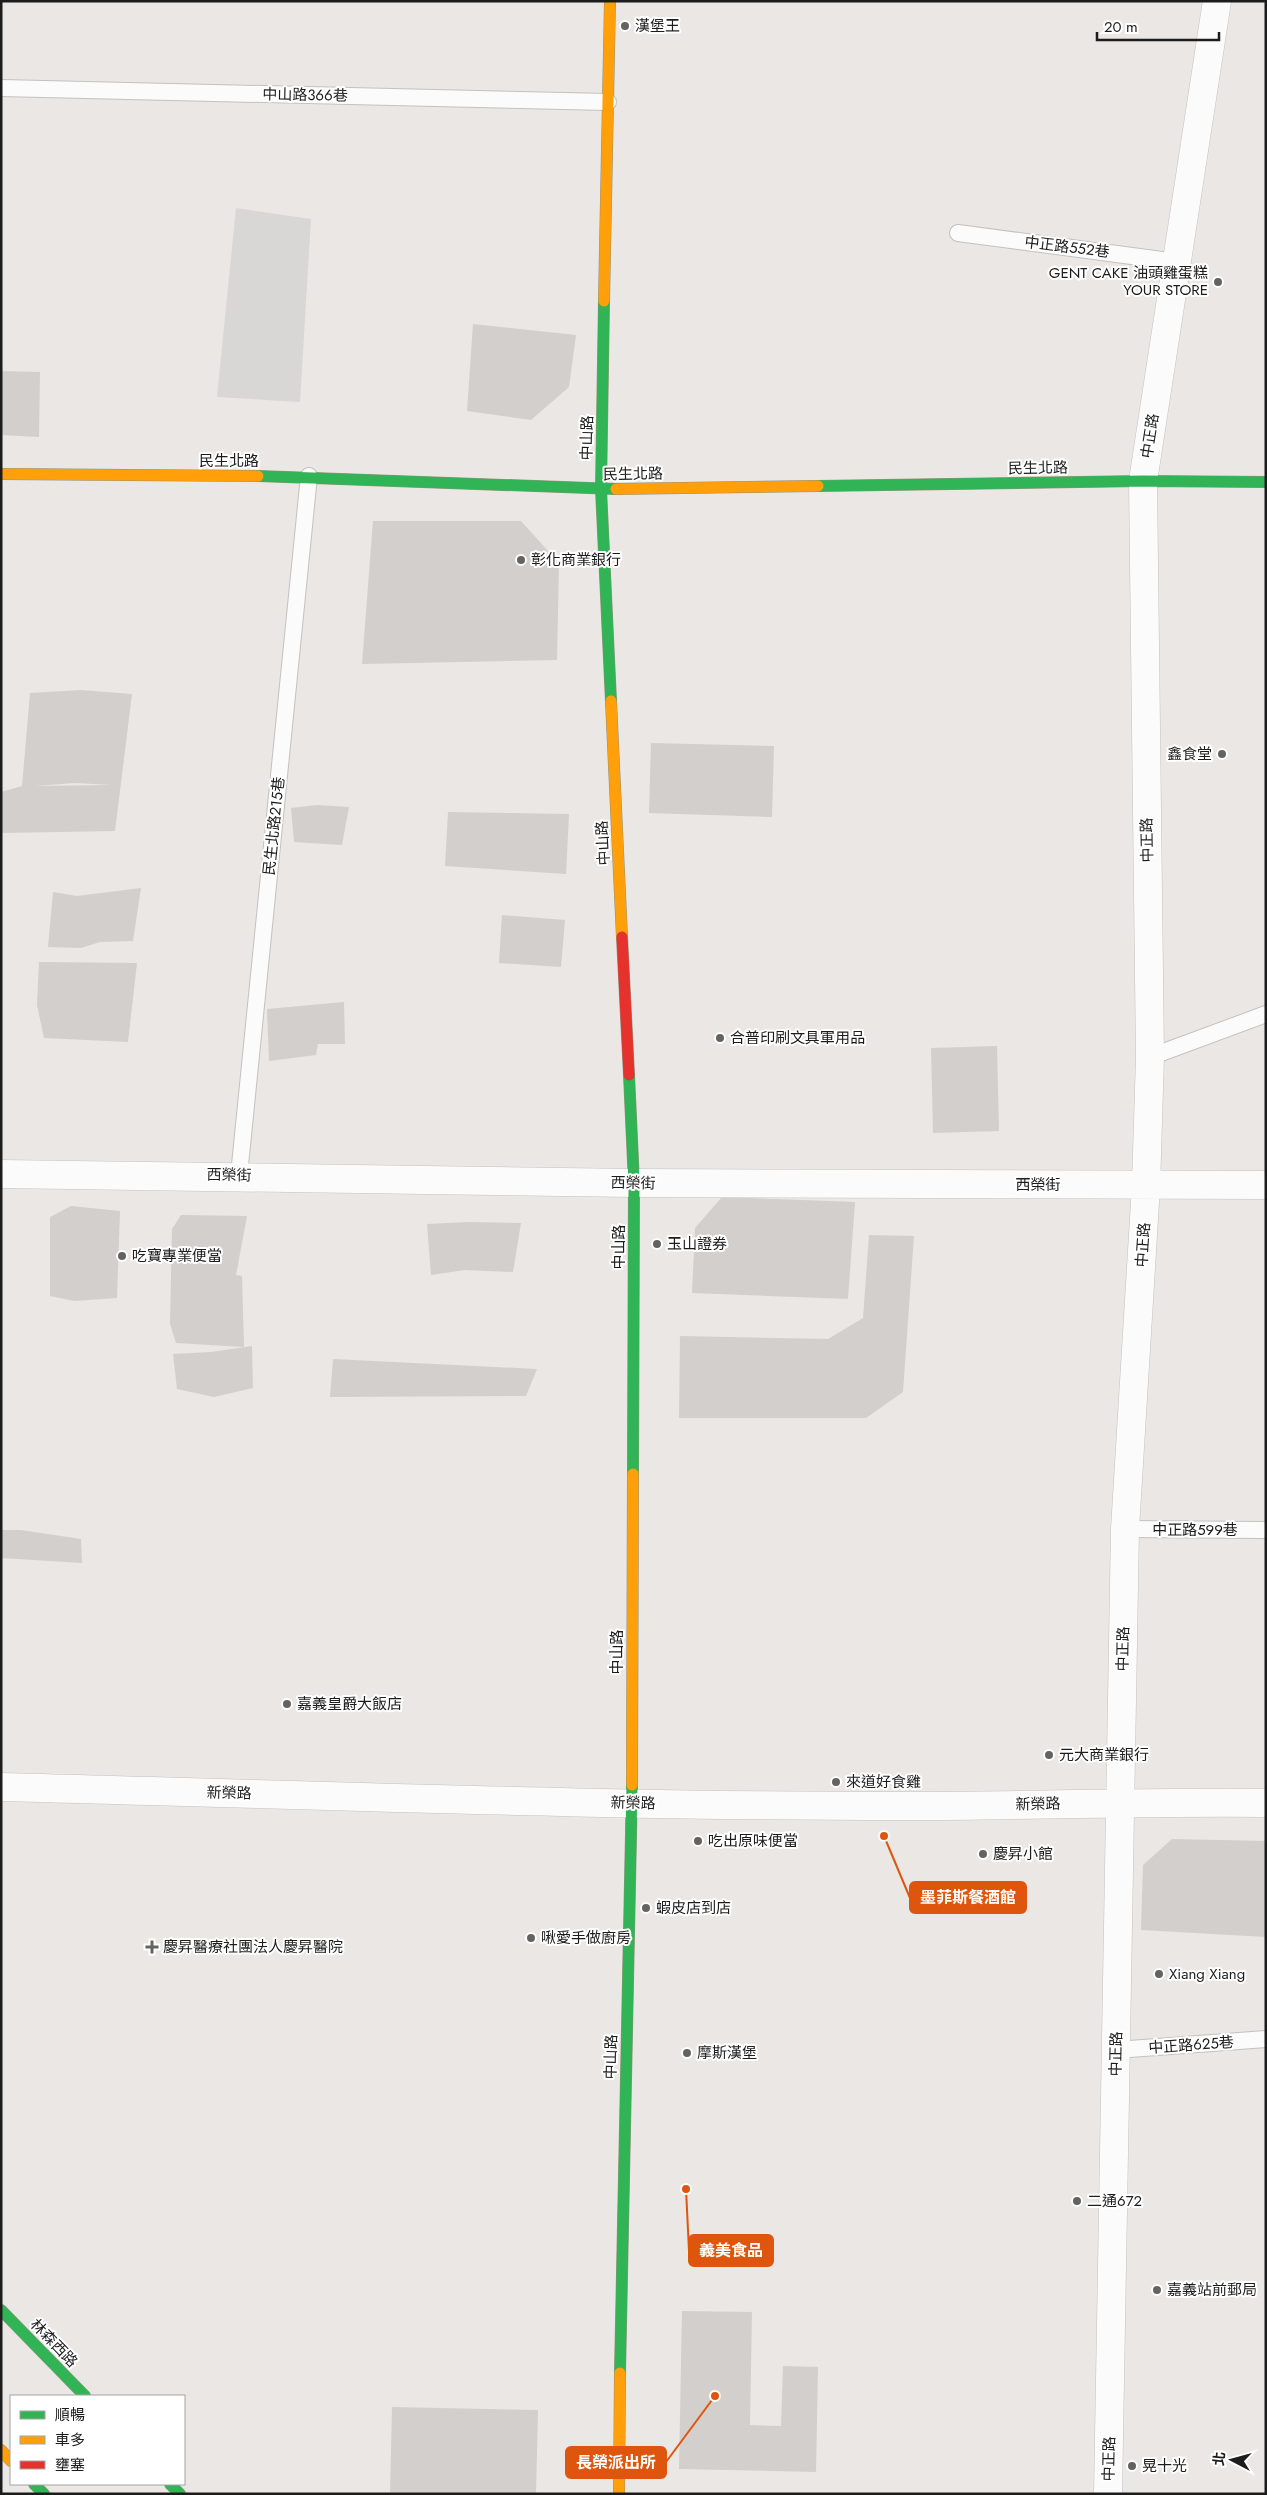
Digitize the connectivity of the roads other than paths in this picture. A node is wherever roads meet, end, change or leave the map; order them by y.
1 (610, 1) edge
2 (1217, 1) edge
3 (1, 88) edge
4 (608, 102) junction
5 (958, 233) dead end
6 (1177, 262) junction
7 (1, 474) edge
8 (310, 476) junction
9 (1143, 481) junction
10 (1266, 482) edge
11 (600, 489) junction
12 (1266, 1014) edge
13 (1150, 1058) junction
14 (1, 1174) edge
15 (239, 1175) junction
16 (634, 1183) junction
17 (1266, 1185) edge
18 (1146, 1186) junction
19 (1125, 1530) junction
20 (1266, 1530) edge
21 (1, 1787) edge
22 (1120, 1802) junction
23 (632, 1803) junction
24 (1266, 1803) edge
25 (1266, 2039) edge
26 (1116, 2050) junction
27 (1, 2310) edge
28 (84, 2395) edge
29 (1, 2450) edge
30 (10, 2460) edge
31 (35, 2485) edge
32 (171, 2485) edge
33 (44, 2494) edge
34 (180, 2494) edge
35 (619, 2494) edge
36 (1108, 2494) edge

1 - 4 street, 中山路
2 - 6 street, 中正路
3 - 4 lane, 中山路366巷
4 - 11 street, 中山路
5 - 6 lane, 中正路552巷
6 - 9 street, 中正路
7 - 8 street, 民生北路
8 - 11 street, 民生北路
8 - 15 lane, 民生北路215巷
9 - 10 street, 民生北路
9 - 11 street, 民生北路
9 - 13 street, 中正路
11 - 16 street, 中山路
12 - 13 lane
13 - 18 street, 中正路
14 - 15 street, 西榮街
15 - 16 street, 西榮街
16 - 18 street, 西榮街
16 - 23 street, 中山路
17 - 18 street, 西榮街
18 - 19 street, 中正路
19 - 20 lane, 中正路599巷
19 - 22 street, 中正路
21 - 23 street, 新榮路
22 - 23 street, 新榮路
22 - 24 street, 新榮路
22 - 26 street, 中正路
23 - 35 street, 中山路
25 - 26 lane, 中正路625巷
26 - 36 street, 中正路
27 - 28 street, 林森西路
29 - 30 street
31 - 33 street
32 - 34 street

